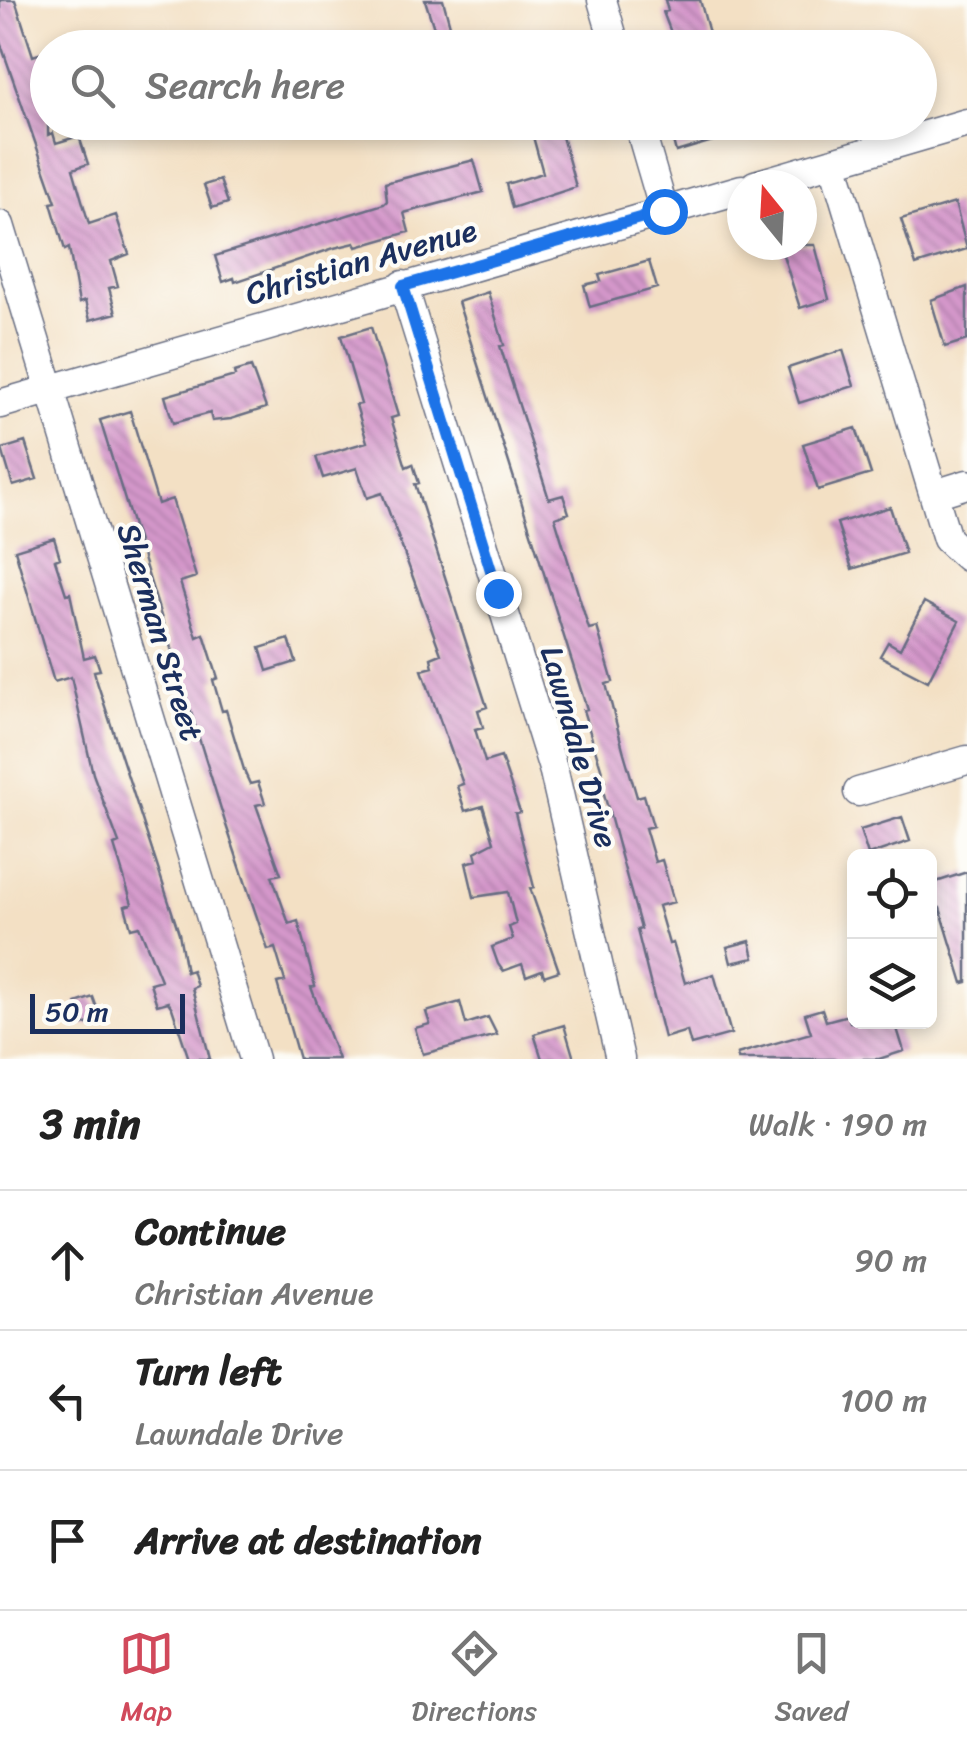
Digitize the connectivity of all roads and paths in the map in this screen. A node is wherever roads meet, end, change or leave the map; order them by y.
1 (602, 0) edge
2 (611, 30) edge
3 (967, 123) edge
4 (937, 132) edge
5 (643, 140) edge
6 (909, 140) edge
7 (833, 162) junction
8 (806, 170) edge
9 (727, 193) edge
10 (664, 211) junction
11 (0, 224) edge
12 (403, 286) junction
13 (49, 390) junction
14 (0, 404) edge
15 (967, 484) edge
16 (935, 494) junction
17 (967, 557) edge
18 (967, 760) edge
19 (858, 792) dead end
20 (254, 1059) edge
21 (620, 1059) edge

1 - 2 street
3 - 4 street
5 - 10 street
6 - 7 street
7 - 8 street
7 - 16 street
9 - 10 street, Christian Avenue
10 - 12 street, Christian Avenue
11 - 13 street, Sherman Street
12 - 13 street, Christian Avenue
12 - 21 street, Lawndale Drive
13 - 14 street, Christian Avenue
13 - 20 street, Sherman Street
15 - 16 street
16 - 17 street
18 - 19 street

